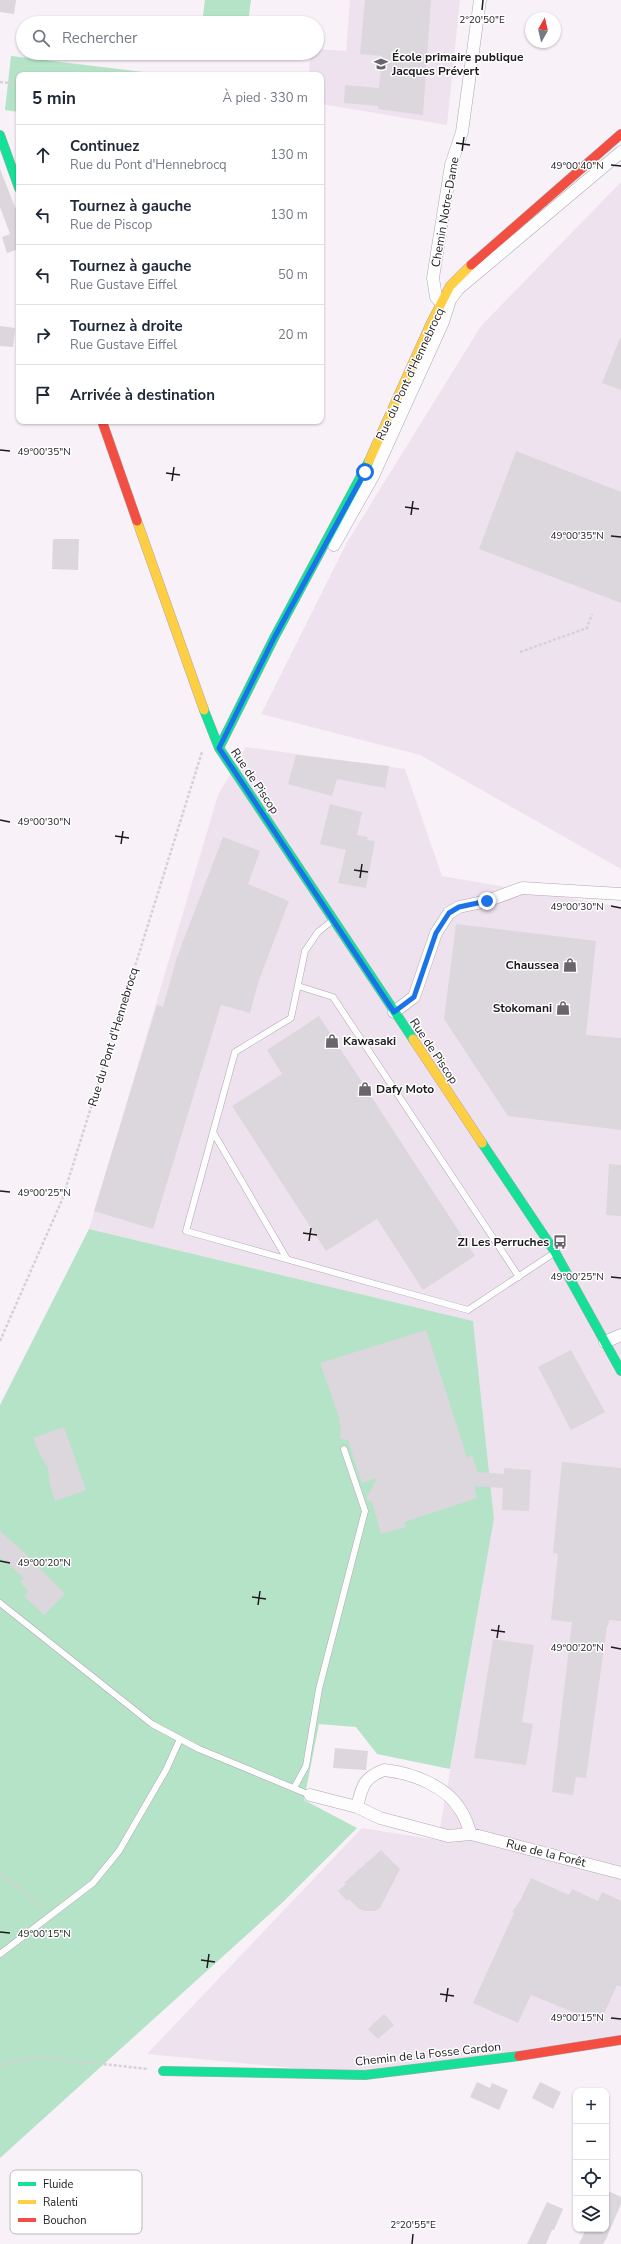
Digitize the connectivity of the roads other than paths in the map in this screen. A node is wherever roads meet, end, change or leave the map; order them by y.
1 (480, 0) edge
2 (621, 134) edge
3 (0, 135) edge
4 (621, 152) edge
5 (16, 180) edge
6 (442, 304) junction
7 (103, 424) edge
8 (262, 664) junction
9 (219, 748) junction
10 (621, 894) edge
11 (333, 920) junction
12 (298, 986) junction
13 (394, 1012) junction
14 (213, 1132) junction
15 (555, 1252) junction
16 (287, 1259) junction
17 (519, 1277) junction
18 (621, 1335) edge
19 (605, 1342) junction
20 (621, 1371) edge
21 (344, 1449) dead end
22 (0, 1603) edge
23 (180, 1739) junction
24 (294, 1788) junction
25 (310, 1795) joint
26 (357, 1807) junction
27 (471, 1834) junction
28 (621, 1873) edge
29 (0, 1954) edge
30 (621, 2040) edge
31 (163, 2071) road end

1 - 6 street, Chemin Notre-Dame
2 - 6 street, Rue du Pont d'Hennebrocq
3 - 5 street
4 - 8 street, Rue du Pont d'Hennebrocq
6 - 8 street, Rue du Pont d'Hennebrocq
7 - 9 street, Rue de Piscop
8 - 9 street, Rue du Pont d'Hennebrocq
9 - 11 street, Rue de Piscop
10 - 13 street
11 - 12 lane
11 - 13 street, Rue de Piscop
12 - 14 lane
12 - 17 lane
13 - 15 street, Rue de Piscop
14 - 16 lane
14 - 16 lane
15 - 17 lane
15 - 19 street, Rue de Piscop
16 - 17 lane
18 - 19 street
19 - 20 street, Rue de Piscop
21 - 24 lane
22 - 23 lane
23 - 24 lane
23 - 29 lane
24 - 25 lane
25 - 26 street, Rue de la Forêt
26 - 27 street, Rue de la Forêt
26 - 27 street
27 - 28 street, Rue de la Forêt
30 - 31 street, Chemin de la Fosse Cardon

